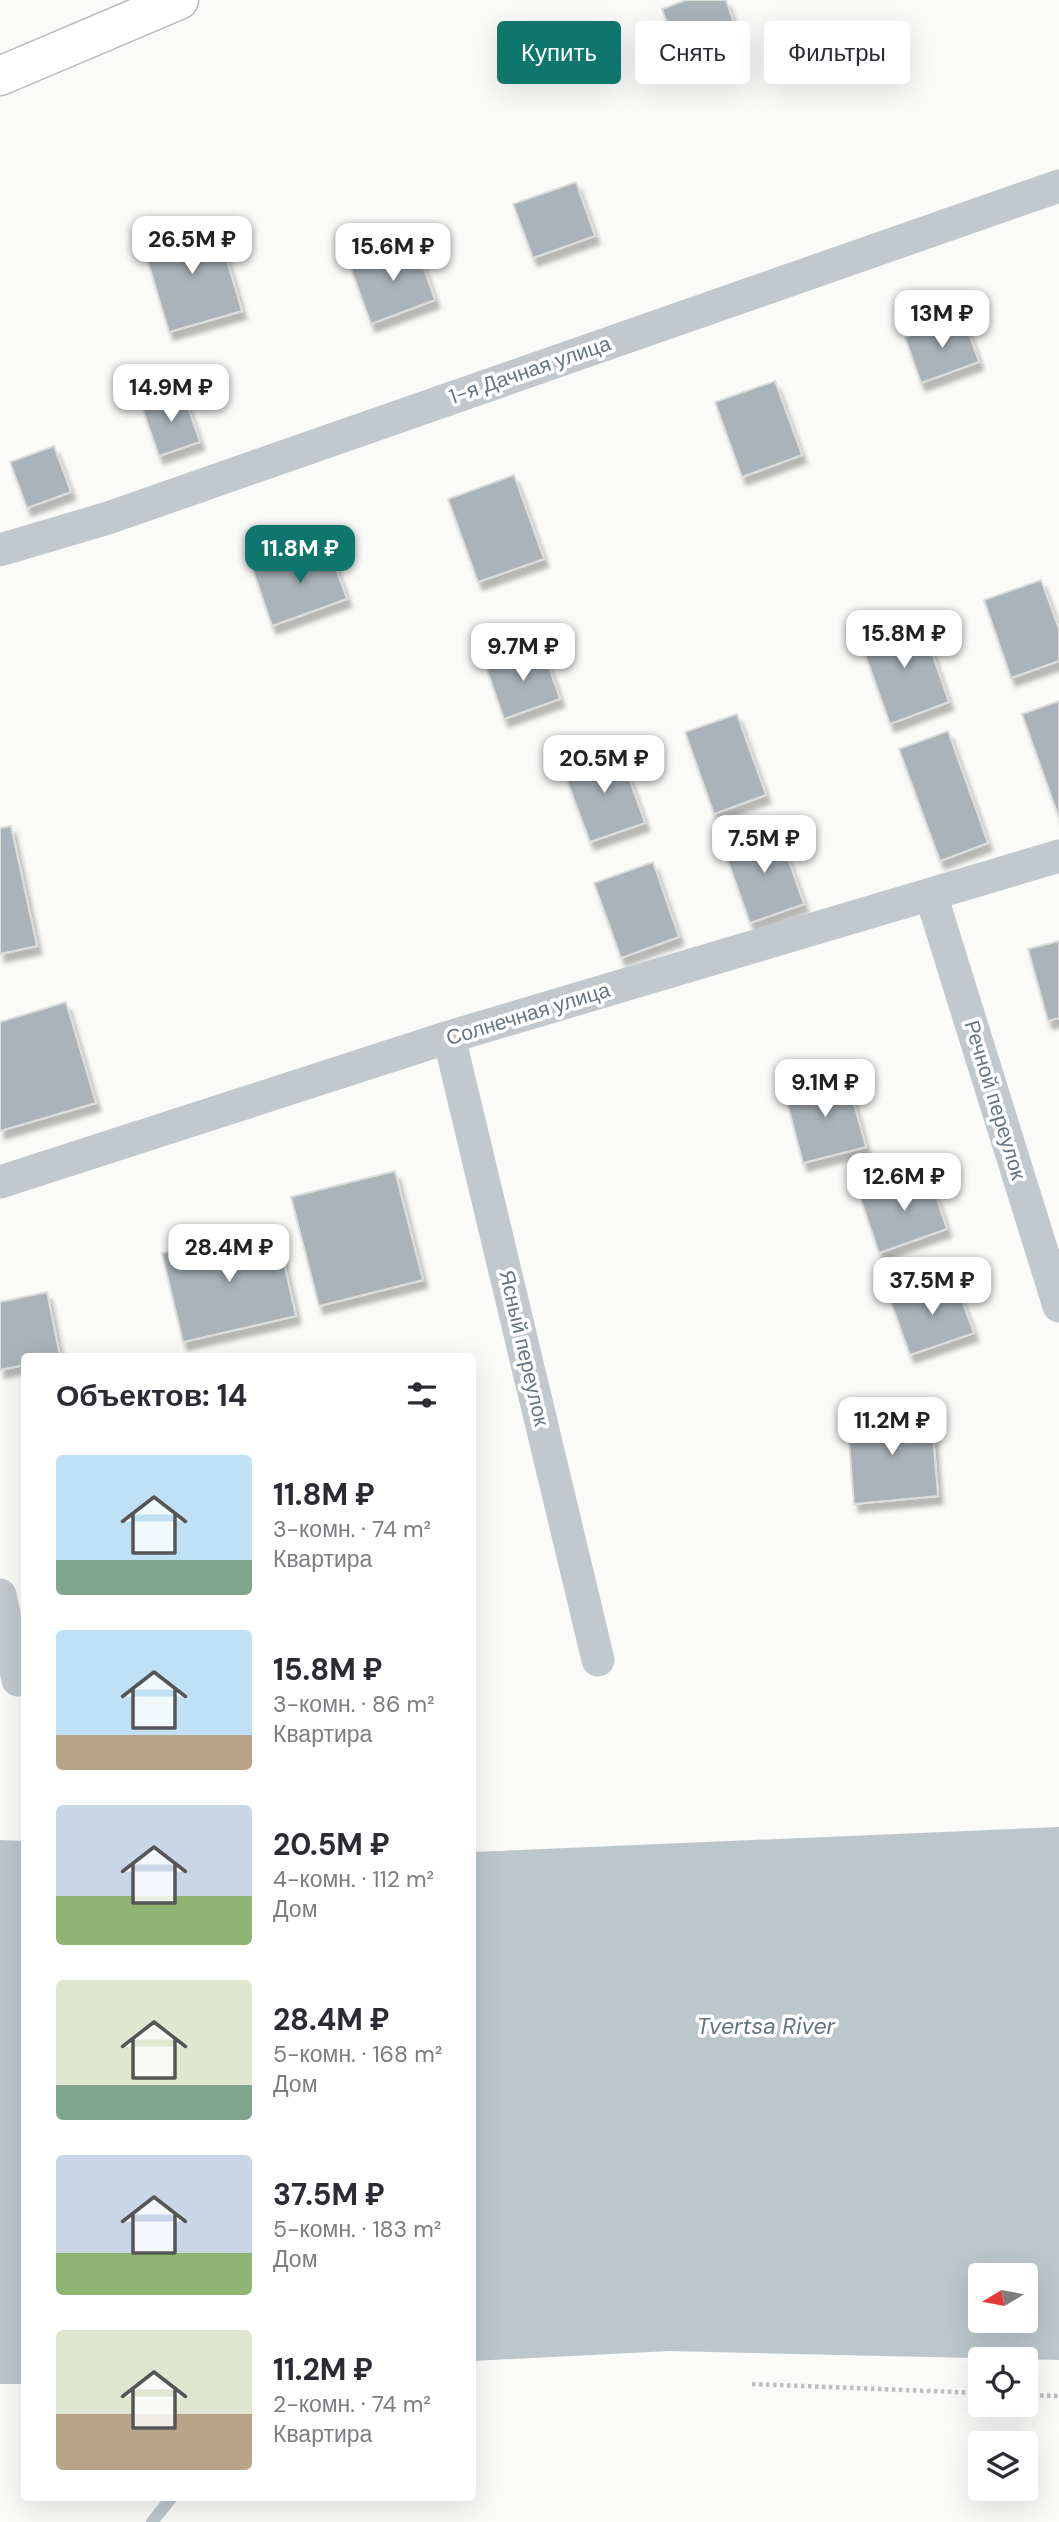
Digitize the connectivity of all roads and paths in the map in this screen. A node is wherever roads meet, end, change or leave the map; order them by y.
1 (179, 0) edge
2 (0, 76) edge
3 (1059, 186) edge
4 (0, 550) edge
5 (1059, 856) edge
6 (930, 895) junction
7 (449, 1037) junction
8 (0, 1182) edge
9 (1059, 1306) edge
10 (0, 1595) edge
11 (598, 1660) dead end
12 (18, 1680) dead end
13 (752, 2384) dead end
14 (968, 2393) edge
15 (1038, 2395) edge
16 (1059, 2396) edge

1 - 2 main road
3 - 4 street, 1-я Дачная улица
5 - 6 street, Солнечная улица
6 - 7 street, Солнечная улица
6 - 9 street, Речной переулок
7 - 8 street, Солнечная улица
7 - 11 street, Ясный переулок
10 - 12 street
13 - 14 path
15 - 16 path

